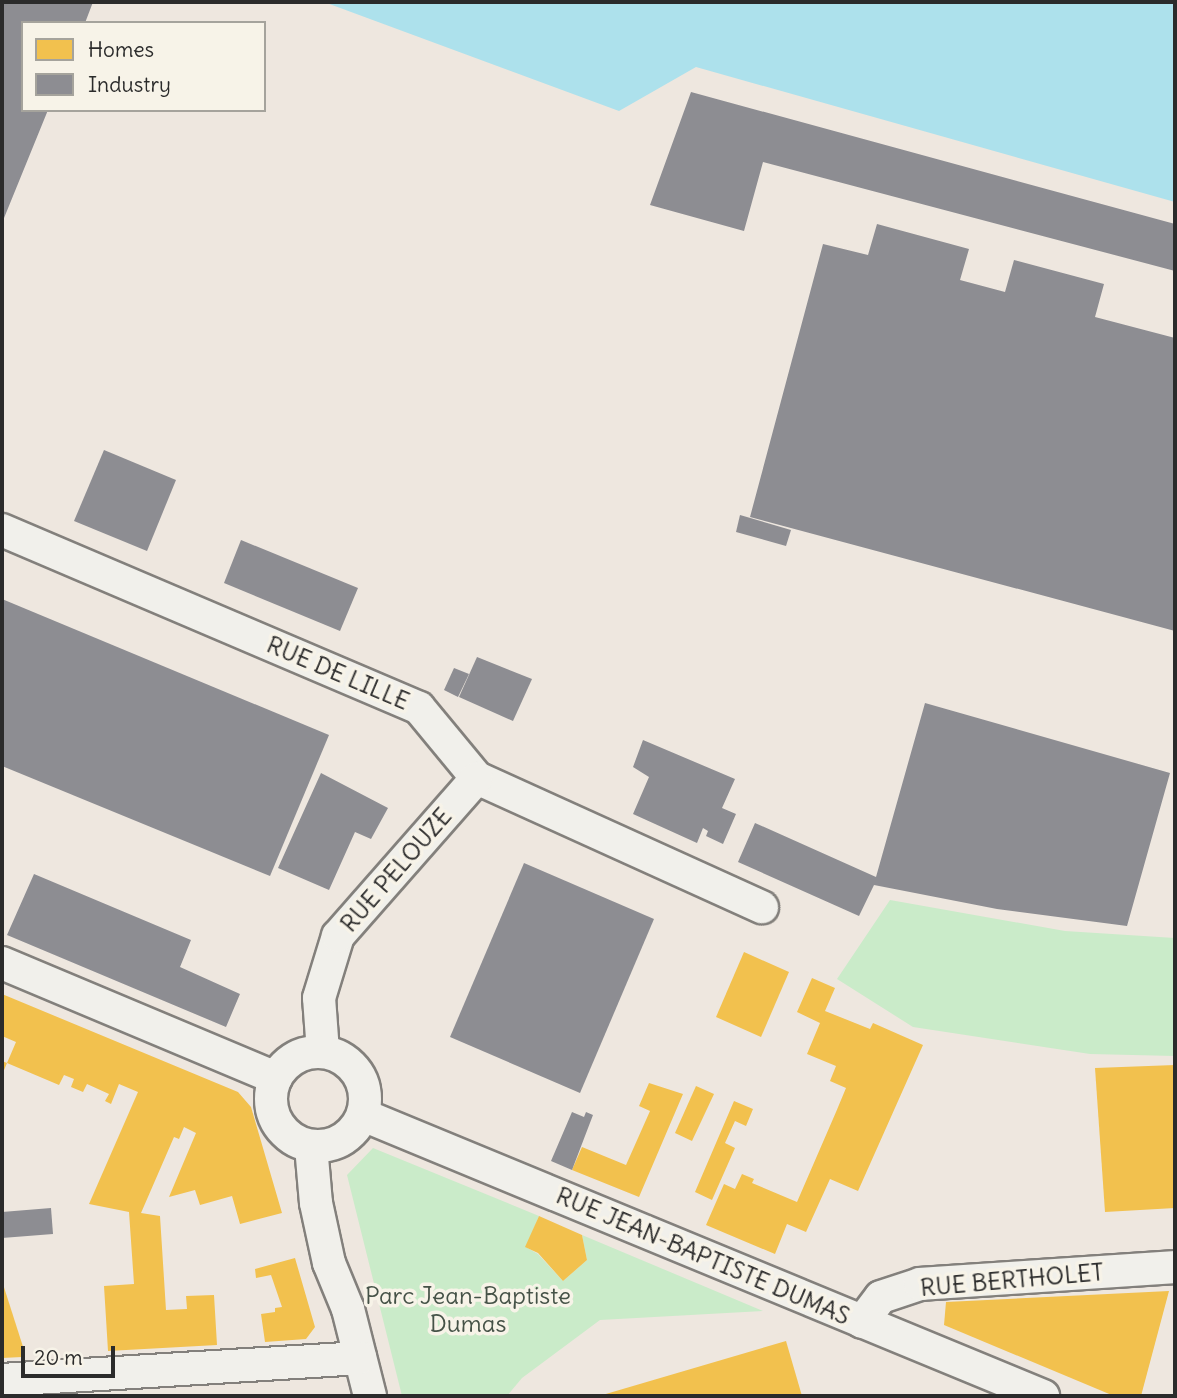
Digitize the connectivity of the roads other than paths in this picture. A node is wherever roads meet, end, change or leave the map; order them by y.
1 (2, 530) edge
2 (477, 778) junction
3 (762, 907) dead end
4 (2, 963) edge
5 (323, 1052) junction
6 (276, 1078) junction
7 (363, 1115) junction
8 (311, 1146) junction
9 (1175, 1267) edge
10 (862, 1322) junction
11 (360, 1357) junction
12 (2, 1380) edge
13 (370, 1396) edge
14 (1043, 1396) edge

1 - 2 street, RUE DE LILLE
2 - 3 street, RUE DE LILLE
2 - 5 street, RUE PELOUZE
4 - 6 street
5 - 6 street
5 - 7 street
6 - 8 street
7 - 8 street
7 - 10 street, RUE JEAN-BAPTISTE DUMAS
8 - 11 street
9 - 10 street, RUE BERTHOLET
10 - 14 street, RUE JEAN-BAPTISTE DUMAS
11 - 12 street
11 - 13 street

